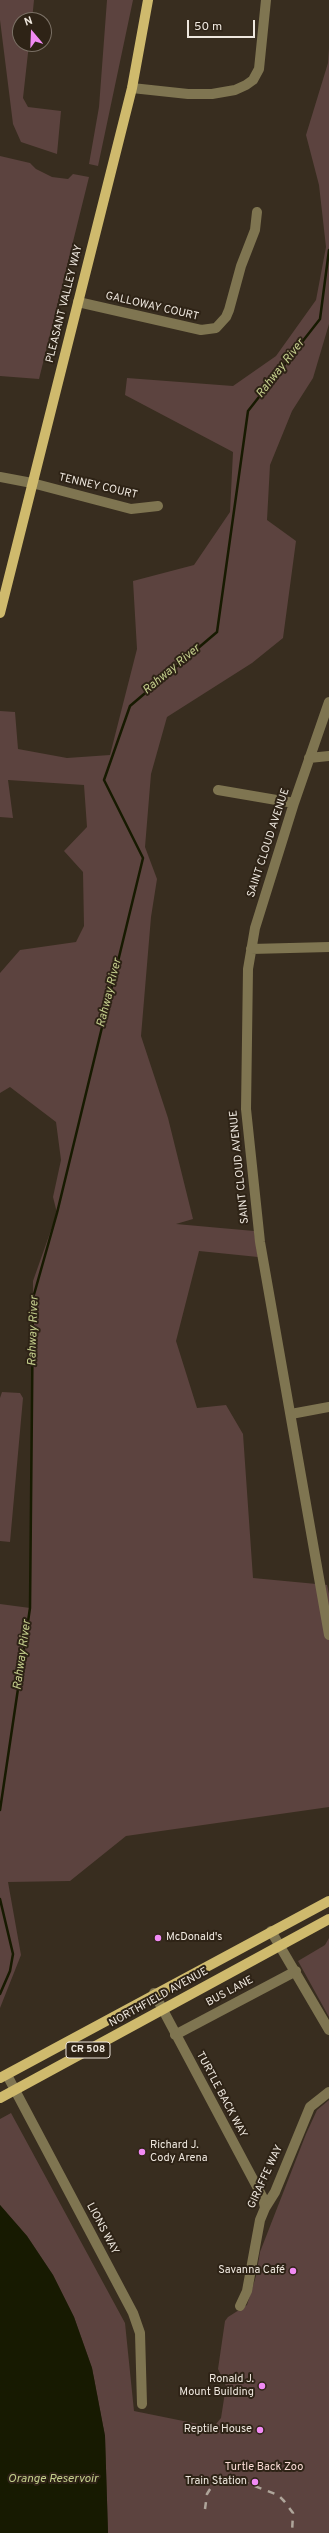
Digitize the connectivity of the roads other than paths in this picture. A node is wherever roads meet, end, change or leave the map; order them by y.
1 (148, 0) edge
2 (266, 0) edge
3 (132, 88) junction
4 (257, 212) dead end
5 (78, 302) junction
6 (0, 477) edge
7 (32, 483) junction
8 (158, 506) dead end
9 (0, 613) edge
10 (329, 702) edge
11 (329, 756) edge
12 (309, 758) junction
13 (218, 790) dead end
14 (294, 803) junction
15 (329, 947) edge
16 (251, 948) junction
17 (329, 1407) edge
18 (291, 1414) junction
19 (329, 1635) edge
20 (329, 1901) edge
21 (329, 1919) edge
22 (271, 1931) junction
23 (280, 1945) junction
24 (296, 1971) junction
25 (154, 1993) junction
26 (162, 2011) junction
27 (329, 2030) edge
28 (175, 2035) junction
29 (3, 2077) edge
30 (15, 2090) junction
31 (329, 2092) edge
32 (0, 2098) edge
33 (265, 2208) junction
34 (240, 2306) dead end
35 (142, 2404) dead end

1 - 3 main road, PLEASANT VALLEY WAY
2 - 3 street
3 - 5 main road, PLEASANT VALLEY WAY
4 - 5 street, GALLOWAY COURT
5 - 7 main road, PLEASANT VALLEY WAY
6 - 7 street, TENNEY COURT
7 - 8 street, TENNEY COURT
7 - 9 main road, PLEASANT VALLEY WAY
10 - 12 street, SAINT CLOUD AVENUE
11 - 12 street
12 - 14 street, SAINT CLOUD AVENUE
13 - 14 street
14 - 16 street, SAINT CLOUD AVENUE
15 - 16 street
16 - 18 street, SAINT CLOUD AVENUE
17 - 18 street
18 - 19 street, SAINT CLOUD AVENUE
20 - 22 main road, NORTHFIELD AVENUE / CR 508
21 - 23 main road, NORTHFIELD AVENUE / CR 508
22 - 23 street
22 - 25 main road, NORTHFIELD AVENUE / CR 508
23 - 24 street
23 - 26 main road, NORTHFIELD AVENUE / CR 508
24 - 27 street
24 - 28 street, BUS LANE
25 - 26 street, TURTLE BACK WAY
25 - 29 main road, NORTHFIELD AVENUE / CR 508
26 - 28 street, TURTLE BACK WAY
26 - 30 main road, NORTHFIELD AVENUE / CR 508
28 - 33 street, TURTLE BACK WAY
29 - 30 street, LIONS WAY
30 - 32 main road, NORTHFIELD AVENUE / CR 508
30 - 35 street, LIONS WAY
31 - 33 street, GIRAFFE WAY
33 - 34 street, GIRAFFE WAY

